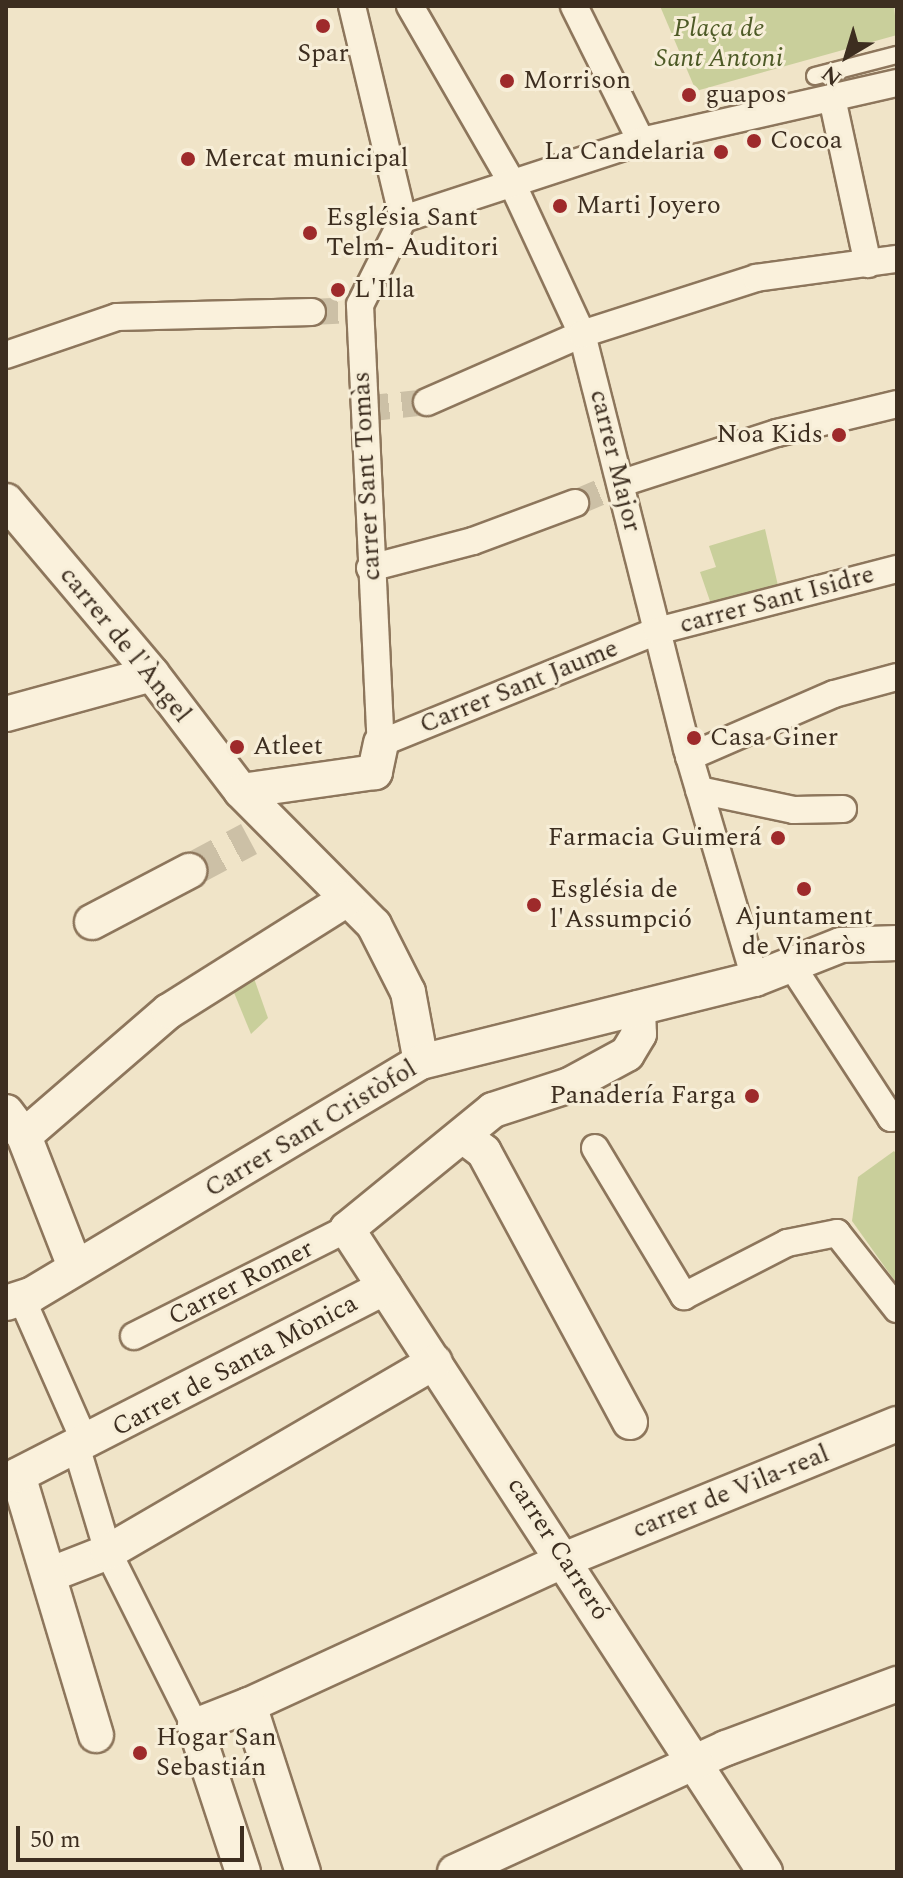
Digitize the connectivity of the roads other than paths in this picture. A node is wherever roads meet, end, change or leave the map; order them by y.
1 (352, 6) edge
2 (410, 6) edge
3 (574, 6) edge
4 (897, 55) edge
5 (815, 76) dead end
6 (897, 83) edge
7 (832, 98) junction
8 (641, 141) junction
9 (512, 183) junction
10 (403, 219) junction
11 (897, 259) edge
12 (868, 264) junction
13 (312, 312) tunnel mouth
14 (582, 334) junction
15 (6, 355) edge
16 (427, 402) tunnel mouth
17 (897, 404) edge
18 (622, 483) junction
19 (6, 501) edge
20 (575, 503) tunnel mouth
21 (371, 568) junction
22 (897, 569) edge
23 (657, 631) junction
24 (152, 674) junction
25 (897, 677) edge
26 (6, 714) edge
27 (381, 743) junction
28 (688, 753) junction
29 (699, 790) junction
30 (241, 791) junction
31 (843, 809) dead end
32 (189, 871) tunnel mouth
33 (347, 899) junction
34 (92, 922) dead end
35 (897, 943) edge
36 (790, 963) junction
37 (755, 979) junction
38 (638, 1008) junction
39 (421, 1062) junction
40 (897, 1114) edge
41 (15, 1124) edge
42 (463, 1136) junction
43 (595, 1148) dead end
44 (347, 1229) junction
45 (75, 1267) junction
46 (385, 1287) junction
47 (14, 1301) edge
48 (897, 1309) edge
49 (134, 1336) dead end
50 (435, 1362) junction
51 (630, 1422) dead end
52 (897, 1424) edge
53 (81, 1447) junction
54 (108, 1552) junction
55 (566, 1559) junction
56 (49, 1575) junction
57 (897, 1684) edge
58 (249, 1705) junction
59 (195, 1726) junction
60 (96, 1735) dead end
61 (695, 1763) junction
62 (243, 1872) edge
63 (303, 1872) edge
64 (455, 1872) edge
65 (765, 1872) edge

1 - 10 street
2 - 9 street, carrer Major
3 - 8 street
4 - 5 lane
6 - 7 street
7 - 8 street
7 - 12 street
8 - 9 street
9 - 10 street
9 - 14 street, carrer Major
10 - 21 street, carrer Sant Tomàs
11 - 12 street
12 - 14 street
13 - 15 street
14 - 16 street
14 - 18 street, carrer Major
17 - 18 street
18 - 23 street, carrer Major
19 - 24 street, carrer de l'Àngel
20 - 21 street
21 - 27 street, carrer Sant Tomàs
22 - 23 street, carrer Sant Isidre
23 - 27 street, Carrer Sant Jaume
23 - 28 street, carrer Major
24 - 26 street
24 - 30 street, carrer de l'Àngel
25 - 28 street
27 - 30 street
28 - 29 street, carrer Major
29 - 31 street
29 - 37 street, carrer Major
30 - 33 street, carrer de l'Àngel
32 - 34 street
33 - 39 street, carrer de l'Àngel
33 - 41 street
35 - 36 street, Carrer Sant Cristòfol
36 - 37 street, Carrer Sant Cristòfol
36 - 40 street
37 - 38 street, Carrer Sant Cristòfol
38 - 39 street, Carrer Sant Cristòfol
38 - 42 street
39 - 45 street, Carrer Sant Cristòfol
41 - 45 street
42 - 44 street
42 - 51 street
43 - 48 street
44 - 46 street, carrer Carreró
44 - 49 street, Carrer Romer
45 - 47 street, Carrer Sant Cristòfol
46 - 50 street, carrer Carreró
46 - 53 street, Carrer de Santa Mònica
47 - 53 street, Carrer de Santa Mònica
50 - 54 street
50 - 55 street, carrer Carreró
52 - 55 street, carrer de Vila-real
53 - 54 street
53 - 56 street, Carrer de Santa Mònica
54 - 56 street
54 - 59 street
55 - 58 street, carrer de Vila-real
55 - 61 street, carrer Carreró
56 - 60 street
57 - 61 street
58 - 59 street, carrer de Vila-real
58 - 63 street
59 - 62 street
61 - 64 street
61 - 65 street, carrer Carreró

